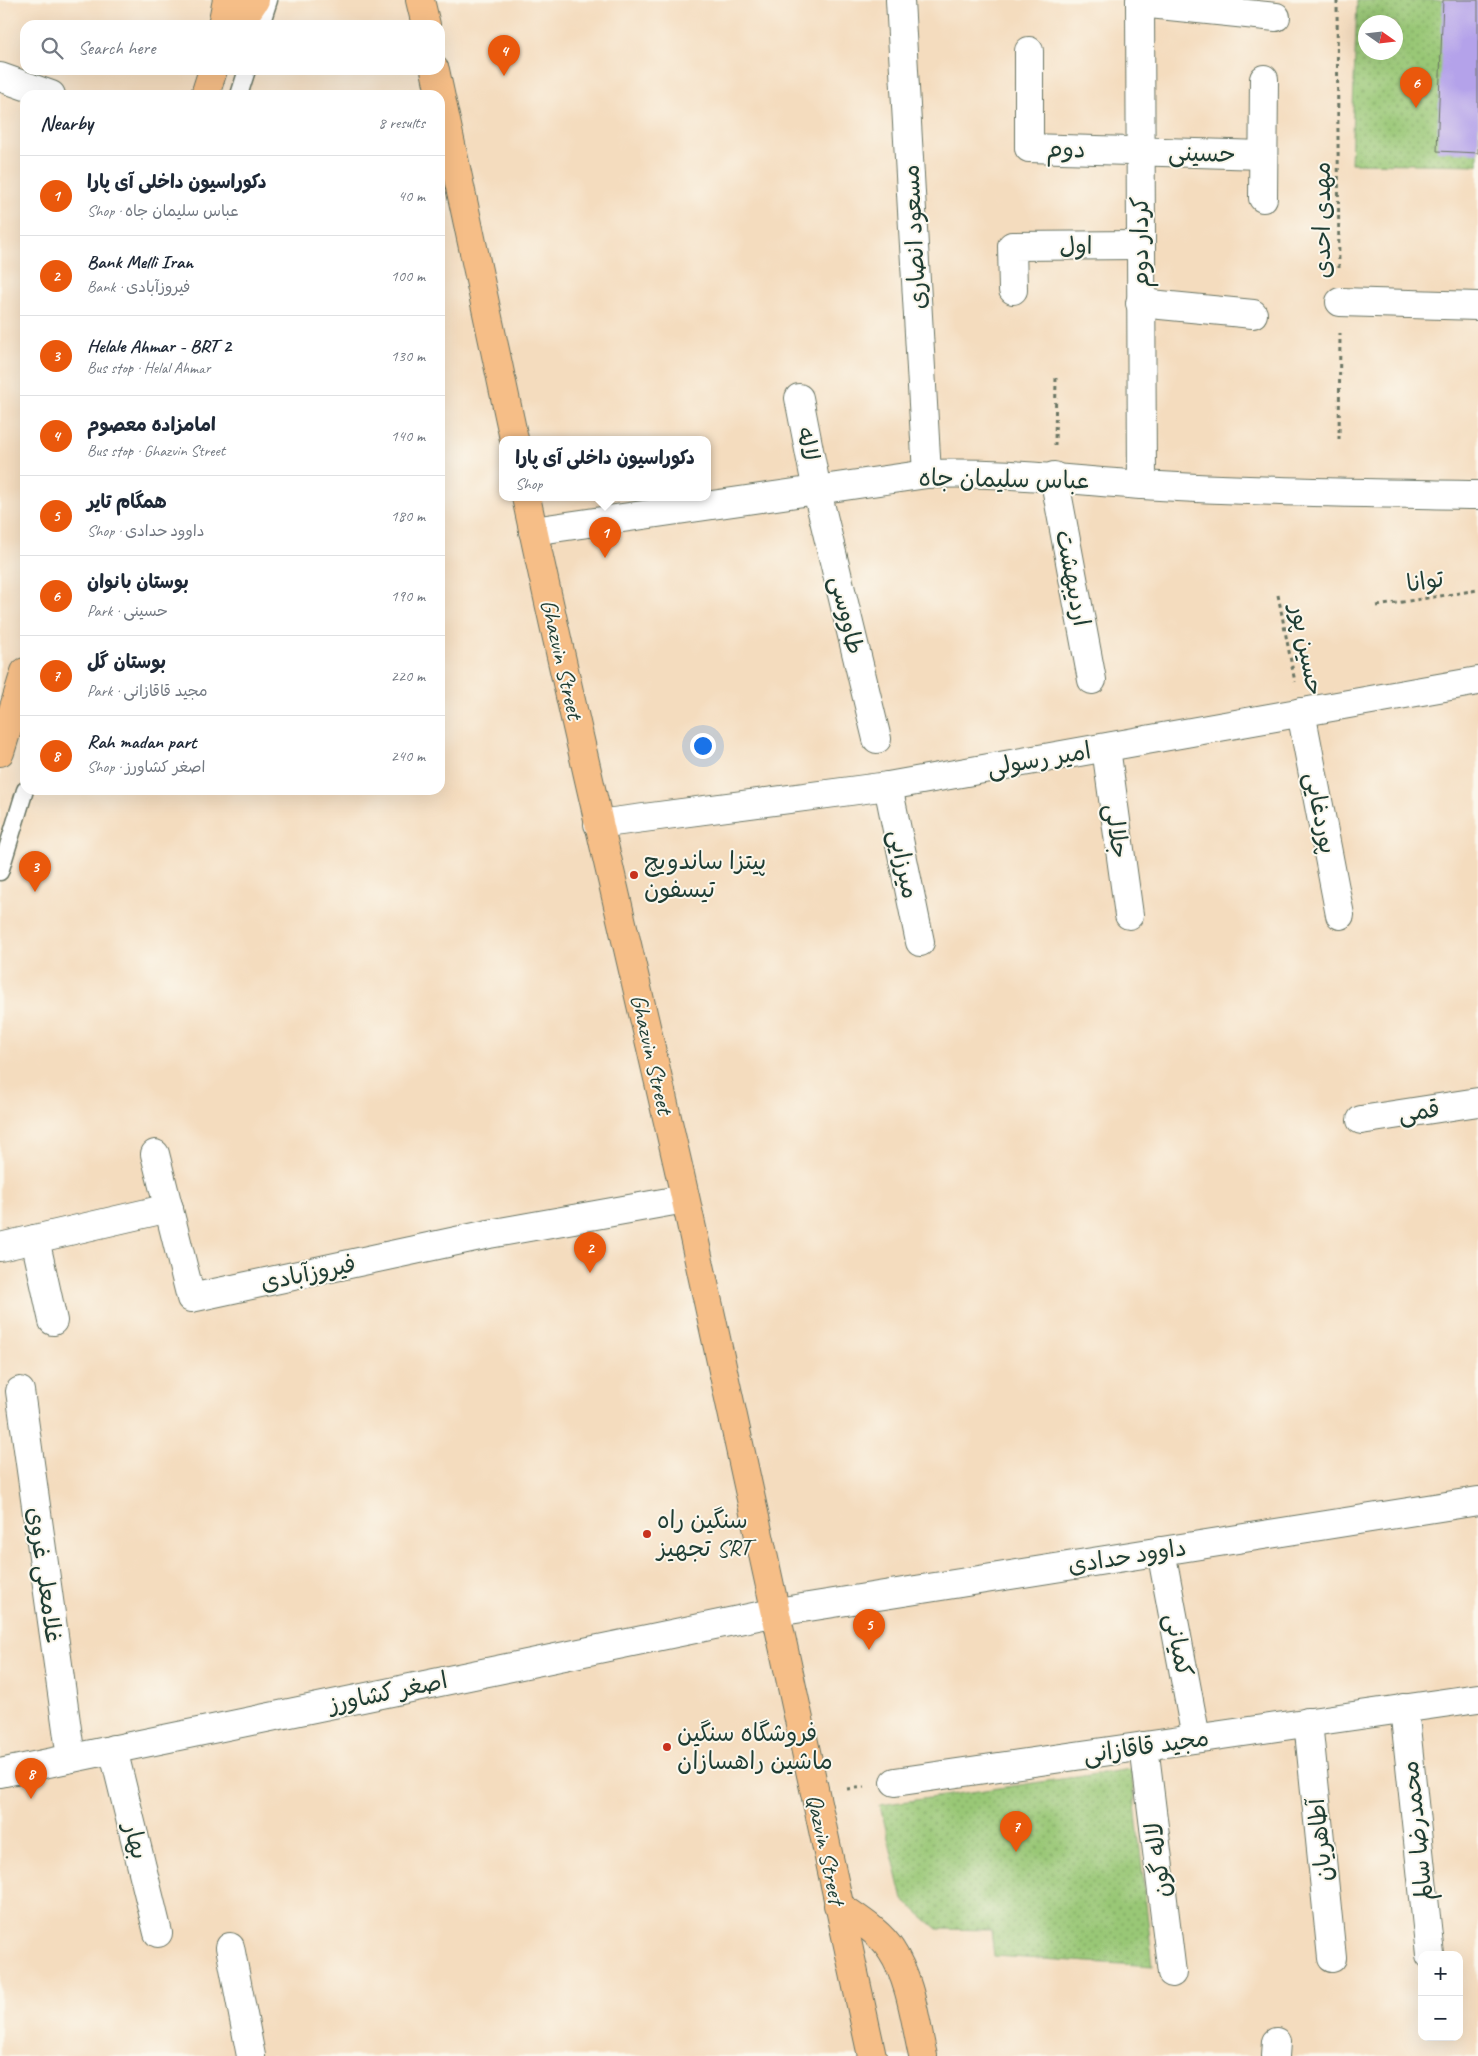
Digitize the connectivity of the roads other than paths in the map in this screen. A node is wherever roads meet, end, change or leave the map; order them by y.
1 (227, 0) edge
2 (255, 0) edge
3 (269, 0) edge
4 (420, 0) edge
5 (900, 0) edge
6 (1140, 2) edge
7 (1220, 6) edge
8 (1276, 17) dead end
9 (223, 20) edge
10 (241, 20) edge
11 (263, 20) edge
12 (425, 20) edge
13 (1029, 51) dead end
14 (211, 75) edge
15 (245, 75) edge
16 (436, 75) edge
17 (0, 77) edge
18 (1264, 79) dead end
19 (37, 90) edge
20 (207, 90) edge
21 (241, 90) edge
22 (439, 90) edge
23 (445, 117) edge
24 (1140, 151) junction
25 (1263, 155) junction
26 (1263, 198) dead end
27 (1140, 245) junction
28 (1013, 290) dead end
29 (1340, 302) road end
30 (1140, 303) junction
31 (1478, 306) edge
32 (1253, 314) dead end
33 (799, 398) dead end
34 (513, 436) edge
35 (927, 474) junction
36 (1054, 476) junction
37 (1142, 484) junction
38 (818, 490) junction
39 (1478, 495) edge
40 (527, 501) edge
41 (533, 531) junction
42 (1092, 680) dead end
43 (20, 681) edge
44 (1478, 681) edge
45 (7, 705) edge
46 (1301, 712) junction
47 (877, 739) dead end
48 (1106, 748) junction
49 (0, 752) edge
50 (888, 786) junction
51 (23, 795) edge
52 (598, 824) junction
53 (0, 872) edge
54 (1129, 915) dead end
55 (1340, 915) dead end
56 (920, 942) dead end
57 (1478, 1102) edge
58 (1361, 1120) dead end
59 (155, 1154) dead end
60 (685, 1199) junction
61 (169, 1208) junction
62 (35, 1239) junction
63 (0, 1247) edge
64 (53, 1321) dead end
65 (20, 1391) dead end
66 (1478, 1501) edge
67 (1161, 1551) junction
68 (777, 1612) junction
69 (1478, 1698) edge
70 (1404, 1708) junction
71 (1308, 1722) junction
72 (1196, 1738) junction
73 (1144, 1746) junction
74 (113, 1749) junction
75 (71, 1758) junction
76 (0, 1773) edge
77 (895, 1782) road end
78 (838, 1905) junction
79 (158, 1933) dead end
80 (230, 1947) dead end
81 (1430, 1951) edge
82 (1332, 1958) dead end
83 (1172, 1973) dead end
84 (246, 2055) edge
85 (872, 2056) edge
86 (923, 2056) edge

1 - 9 main road
2 - 10 main road
3 - 11 lane
4 - 12 main road
5 - 35 street, مسعود انصاری
6 - 7 street
6 - 24 street, کردار دوم
7 - 8 street
13 - 24 street, دوم
14 - 20 main road
15 - 21 lane
16 - 22 main road
17 - 19 street
18 - 25 street
23 - 34 main road
24 - 25 street, حسینی
24 - 27 street, کردار دوم
25 - 26 street
27 - 28 street, اول
27 - 30 street, کردار دوم
29 - 31 street
30 - 32 street
30 - 37 street, کردار دوم
33 - 38 street, لاله
35 - 36 street, عباس سلیمان جاه
35 - 38 street, عباس سلیمان جاه
36 - 37 street, عباس سلیمان جاه
36 - 42 street, اردیبهشت
37 - 39 street, عباس سلیمان جاه
38 - 41 street, عباس سلیمان جاه
38 - 47 street, طاووسی
40 - 41 main road, Ghazvin Street
41 - 52 main road, Ghazvin Street
43 - 45 main road
44 - 46 street, امیر رسولی
45 - 49 main road
46 - 48 street, امیر رسولی
46 - 55 street, پوردغایی
48 - 50 street, امیر رسولی
48 - 54 street, جلالی
50 - 52 street, امیر رسولی
50 - 56 street, میرزایی
51 - 53 lane
52 - 60 main road, Ghazvin Street
57 - 58 street, قمی
59 - 61 street
60 - 61 street, فیروزآبادی
60 - 68 main road, Ghazvin Street
61 - 62 street
62 - 63 street
62 - 64 street
65 - 75 street, غلامعلی غروی
66 - 67 street, داوود حدادی
67 - 68 street, داوود حدادی
67 - 72 street, کمیانی
68 - 74 street, اصغر کشاورز
68 - 78 main road, Qazvin Street
69 - 70 street, مجید قاقازانی
70 - 71 street, مجید قاقازانی
70 - 81 street, محمدرضا سالم
71 - 72 street, مجید قاقازانی
71 - 82 street, آطاهریان
72 - 73 street, مجید قاقازانی
73 - 77 street, مجید قاقازانی
73 - 83 street, لاله گون
74 - 75 street, اصغر کشاورز
74 - 79 street, بهار
75 - 76 street, اصغر کشاورز
78 - 85 main road, Qazvin Street
78 - 86 main road
80 - 84 street

